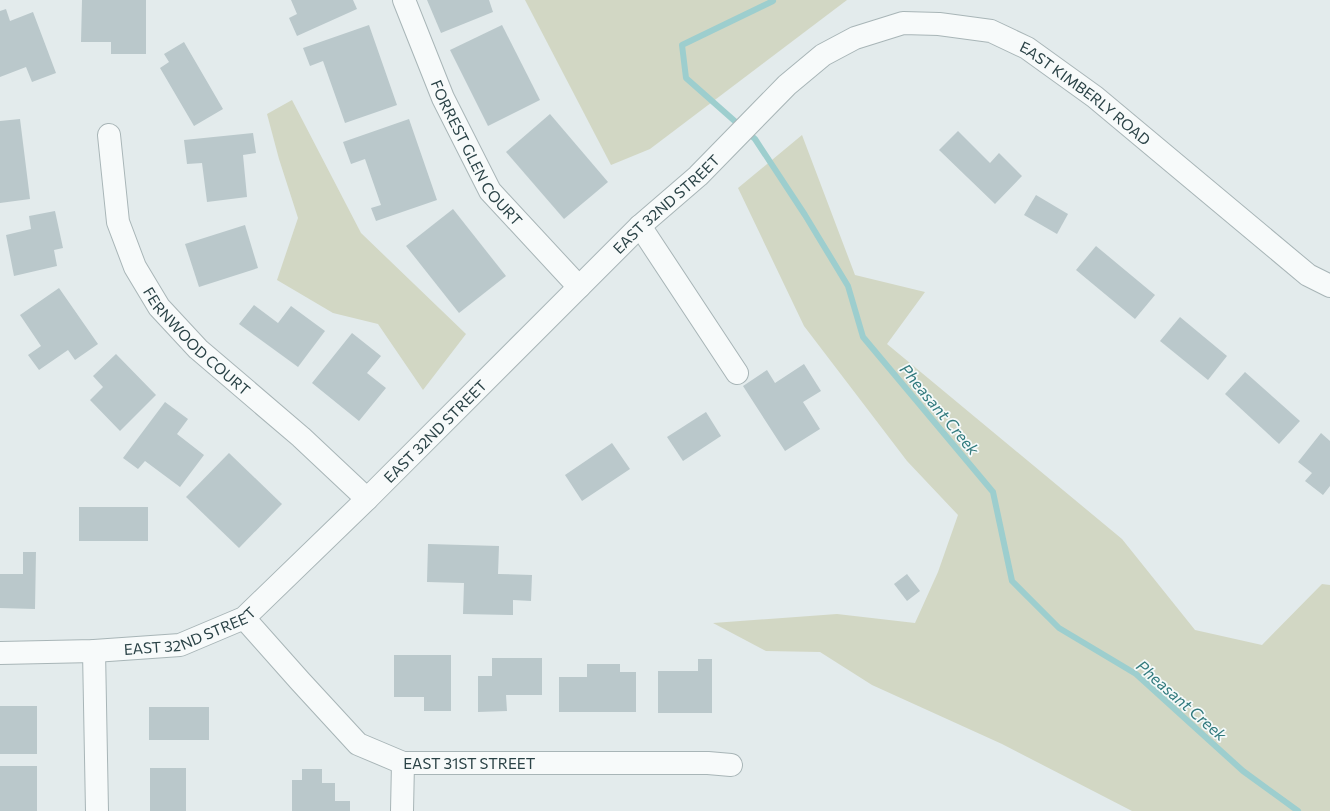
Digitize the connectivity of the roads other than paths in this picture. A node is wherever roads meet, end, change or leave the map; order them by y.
1 (404, 0) edge
2 (805, 70) joint
3 (109, 136) dead end
4 (640, 226) junction
5 (1330, 286) edge
6 (579, 287) junction
7 (737, 373) dead end
8 (366, 500) junction
9 (244, 618) junction
10 (94, 651) junction
11 (0, 653) edge
12 (403, 762) junction
13 (731, 765) dead end
14 (97, 811) edge
15 (402, 811) edge

1 - 6 street, FORREST GLEN COURT
2 - 4 street, EAST 32ND STREET
2 - 5 street, EAST KIMBERLY ROAD
3 - 8 street, FERNWOOD COURT
4 - 6 street, EAST 32ND STREET
4 - 7 street
6 - 8 street, EAST 32ND STREET
8 - 9 street, EAST 32ND STREET
9 - 10 street, EAST 32ND STREET
9 - 12 street, EAST 31ST STREET
10 - 11 street, EAST 32ND STREET
10 - 14 street
12 - 13 street, EAST 31ST STREET
12 - 15 street

